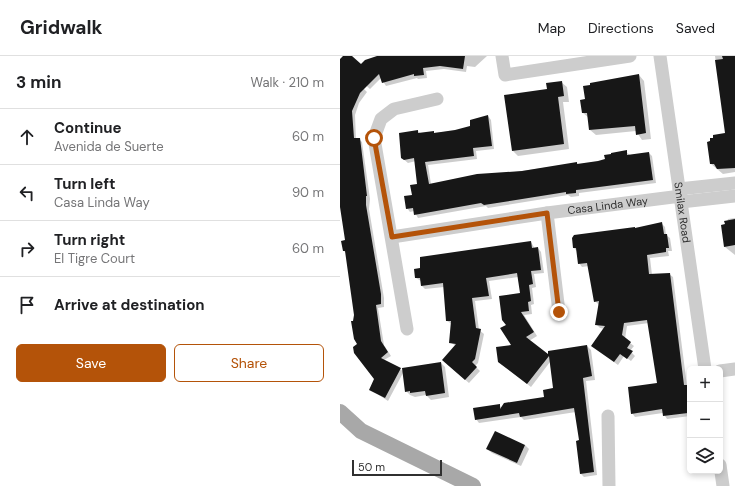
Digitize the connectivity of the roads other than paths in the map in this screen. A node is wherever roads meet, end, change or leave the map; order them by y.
1 (502, 56) edge
2 (630, 56) edge
3 (660, 56) edge
4 (437, 100) dead end
5 (735, 183) edge
6 (680, 196) junction
7 (735, 196) edge
8 (547, 213) junction
9 (392, 237) junction
10 (559, 312) dead end
11 (407, 329) dead end
12 (705, 366) edge
13 (735, 369) edge
14 (723, 371) edge
15 (340, 412) edge
16 (608, 416) dead end
17 (340, 427) edge
18 (361, 431) junction
19 (721, 474) edge
20 (449, 480) edge
21 (473, 486) edge
22 (609, 486) edge
23 (723, 486) edge

1 - 2 street
3 - 6 street, Smilax Road
4 - 9 street
5 - 6 street
6 - 7 street
6 - 8 street, Casa Linda Way
6 - 12 street, Smilax Road
8 - 9 street, Casa Linda Way
8 - 10 street
9 - 11 street
13 - 14 street
15 - 18 main road
16 - 22 street
17 - 18 main road
18 - 20 main road
19 - 23 street
20 - 21 main road

